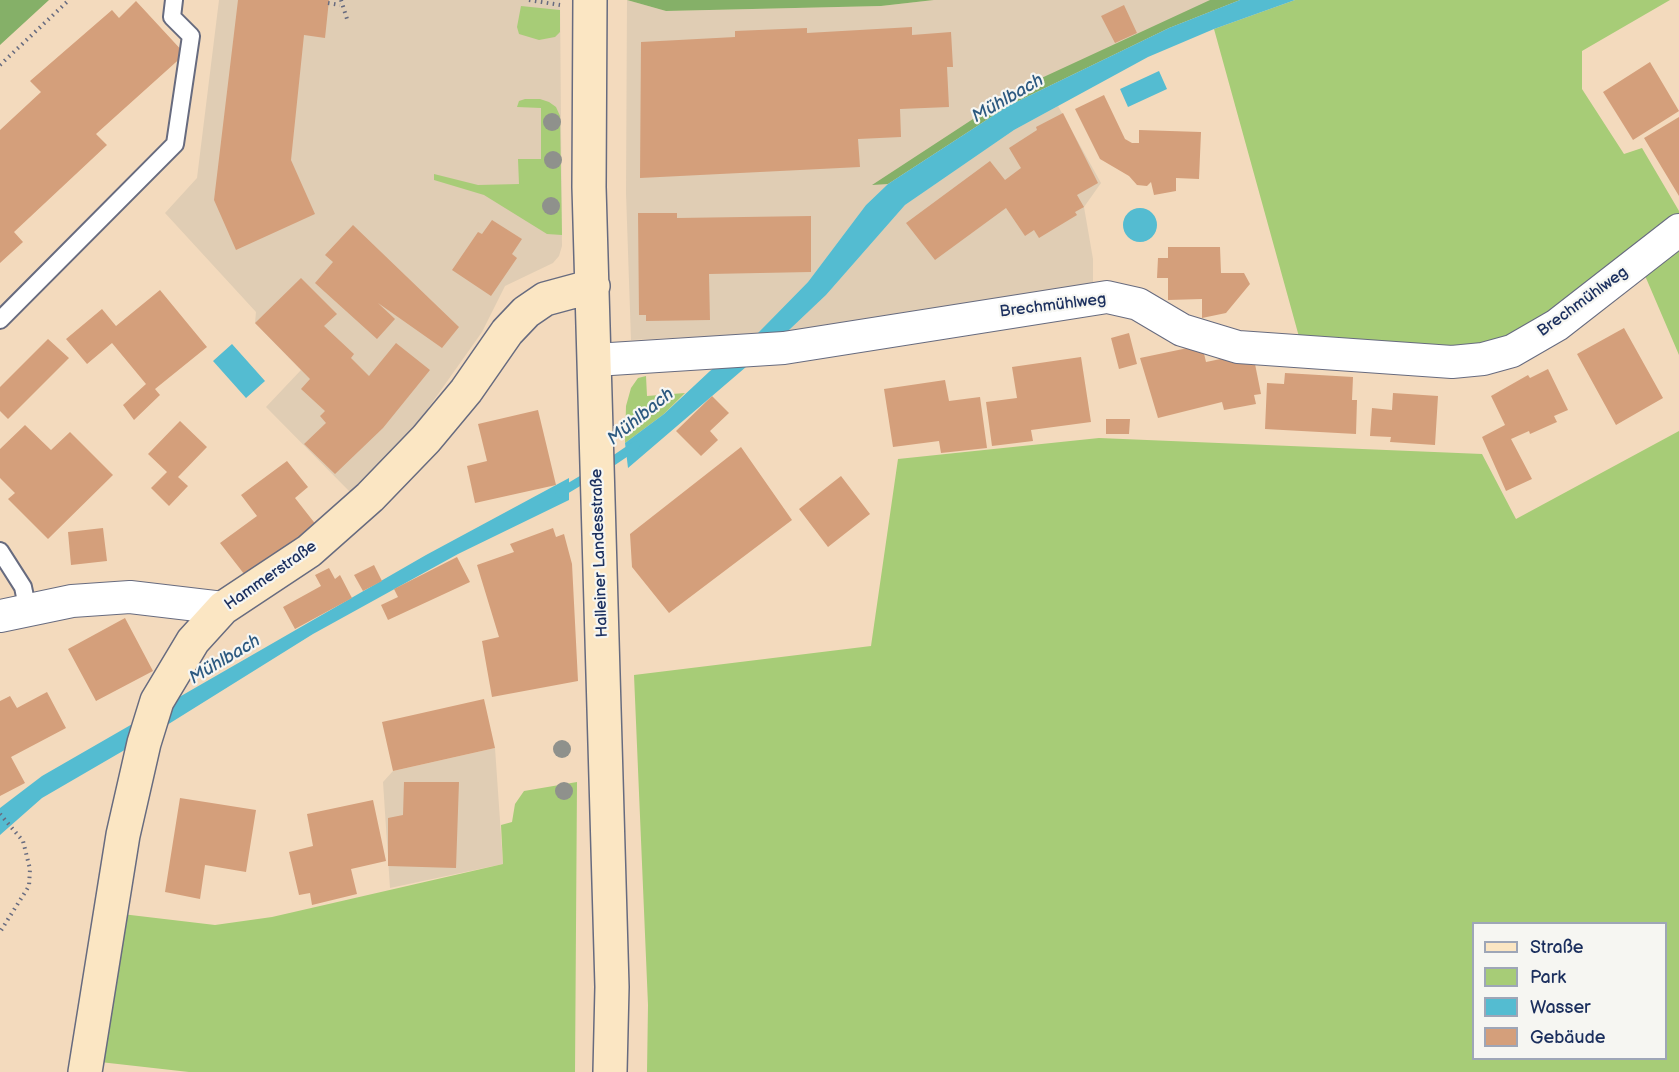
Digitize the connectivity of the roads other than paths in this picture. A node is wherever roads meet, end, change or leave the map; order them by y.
1 (174, 0) edge
2 (590, 0) edge
3 (1679, 230) edge
4 (593, 286) junction
5 (0, 320) edge
6 (595, 360) junction
7 (0, 551) edge
8 (223, 608) junction
9 (14, 614) edge
10 (85, 1072) edge
11 (610, 1072) edge

1 - 5 lane
2 - 4 main road, Halleiner Landesstraße
3 - 6 street, Brechmühlweg
4 - 6 main road, Halleiner Landesstraße
4 - 8 main road, Hammerstraße
6 - 11 main road, Halleiner Landesstraße
7 - 9 lane
8 - 9 street
8 - 10 main road, Hammerstraße

